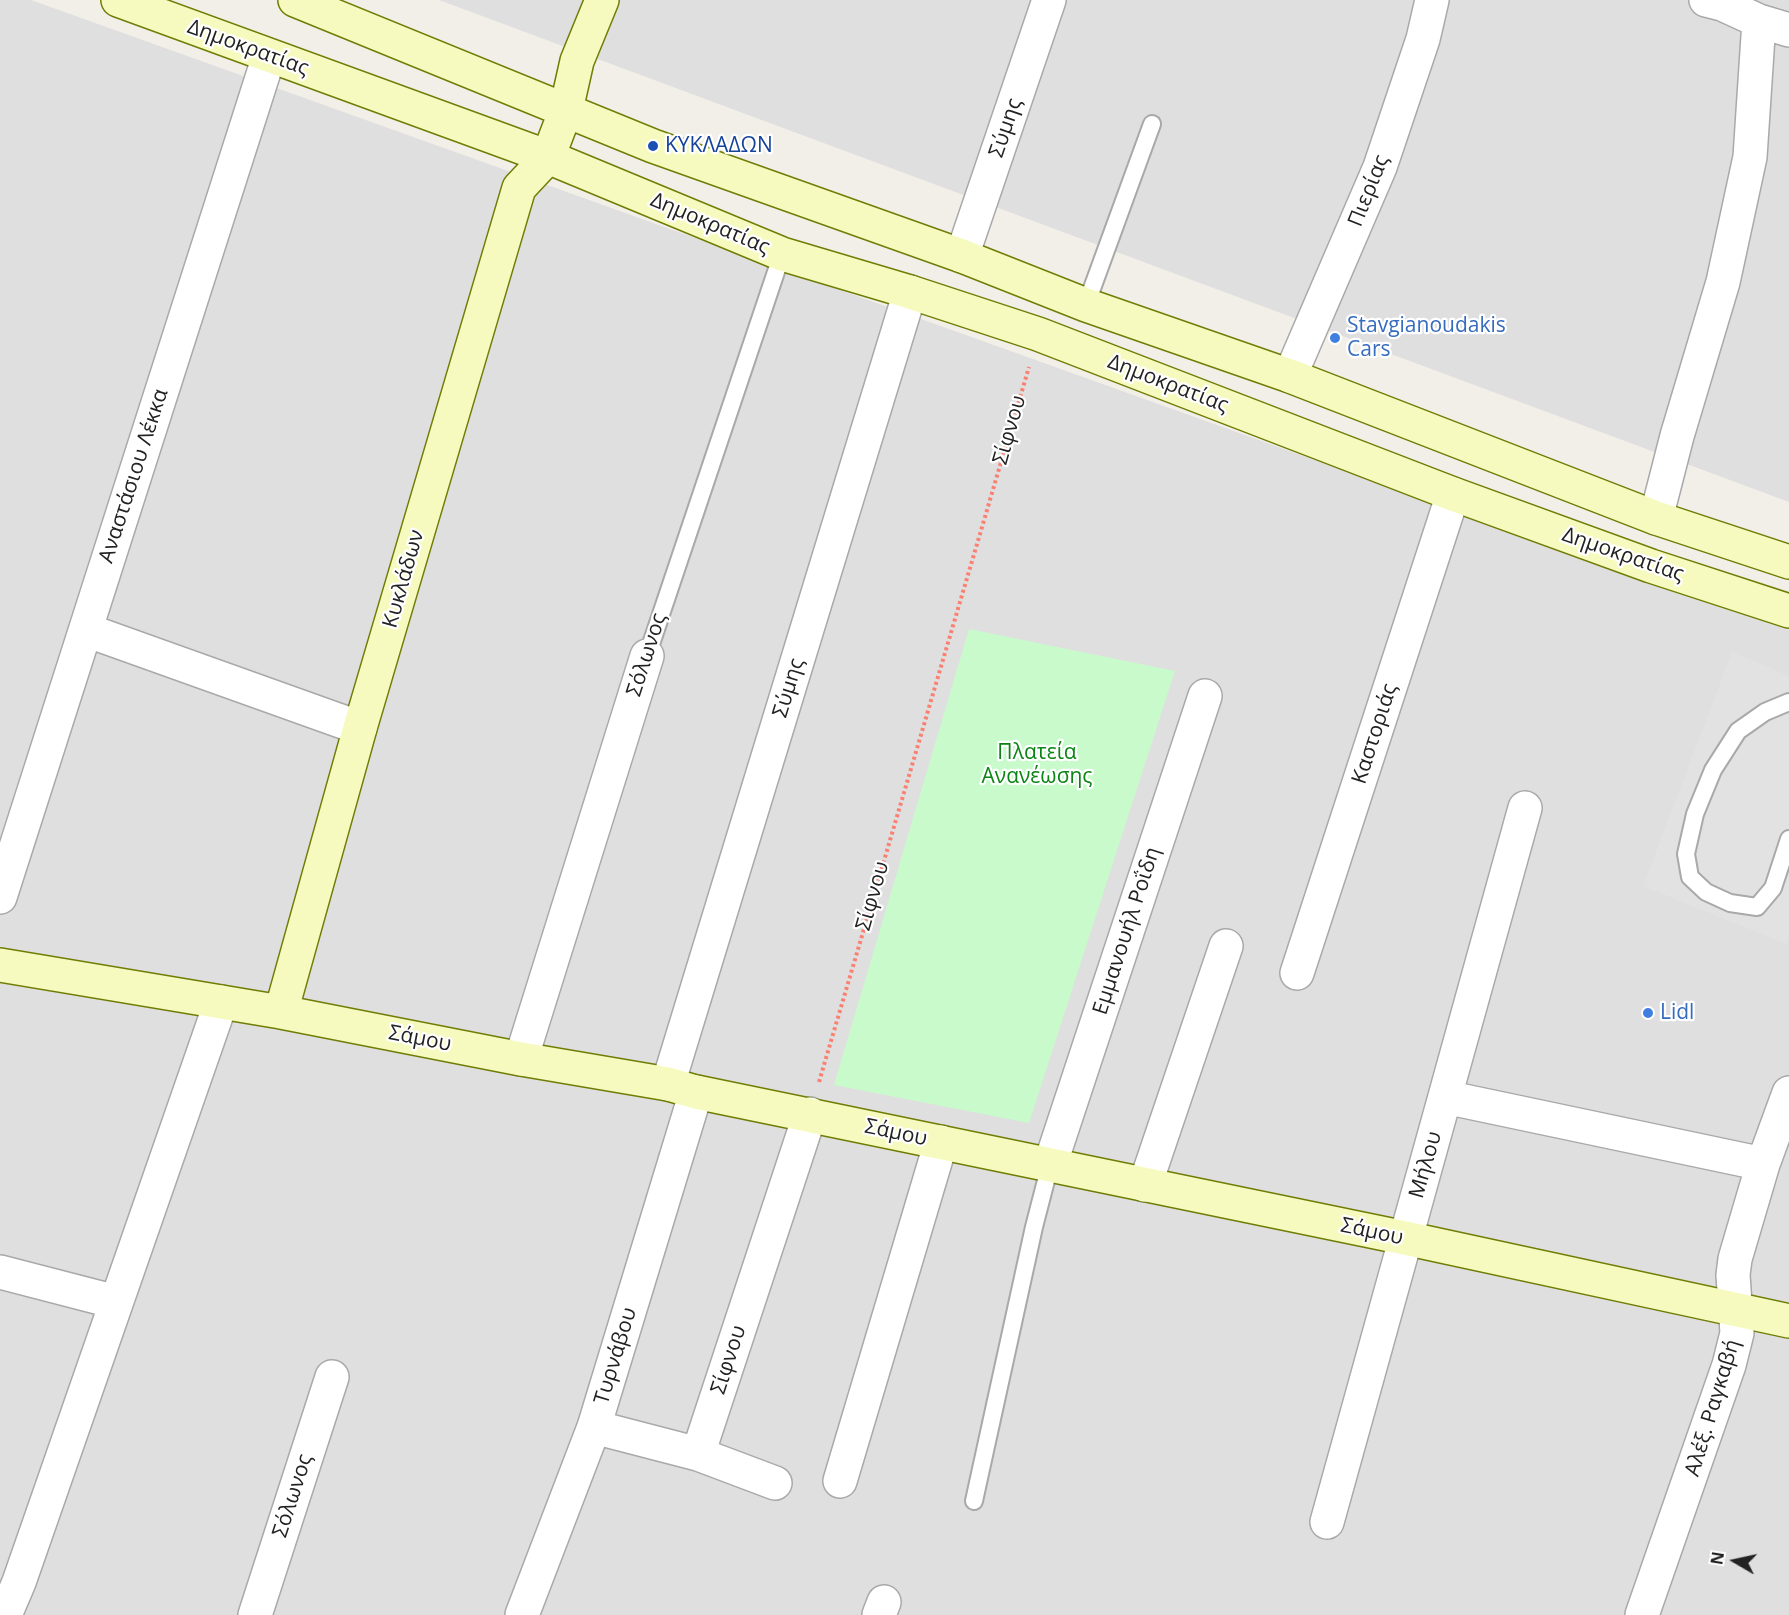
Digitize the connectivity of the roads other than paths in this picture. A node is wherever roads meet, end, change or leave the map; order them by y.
1 (118, 0) edge
2 (295, 0) edge
3 (602, 0) edge
4 (1049, 0) edge
5 (1432, 0) edge
6 (1706, 0) edge
7 (1774, 25) edge
8 (269, 56) junction
9 (566, 110) junction
10 (1152, 124) dead end
11 (548, 157) junction
12 (783, 254) junction
13 (962, 256) junction
14 (910, 292) junction
15 (1086, 305) junction
16 (1290, 376) junction
17 (1453, 494) junction
18 (1656, 518) junction
19 (1789, 562) edge
20 (1789, 611) edge
21 (86, 630) junction
22 (646, 656) joint
23 (1204, 696) dead end
24 (1789, 702) edge
25 (360, 728) junction
26 (1525, 808) dead end
27 (1789, 839) edge
28 (0, 897) edge
29 (1226, 946) dead end
30 (0, 965) edge
31 (1297, 973) dead end
32 (221, 1002) junction
33 (281, 1012) junction
34 (521, 1059) junction
35 (682, 1088) junction
36 (1789, 1093) edge
37 (1445, 1097) junction
38 (810, 1114) junction
39 (940, 1142) junction
40 (1763, 1164) junction
41 (1050, 1165) junction
42 (1145, 1185) junction
43 (1405, 1238) junction
44 (0, 1272) edge
45 (116, 1302) junction
46 (1737, 1311) junction
47 (1789, 1321) edge
48 (332, 1377) dead end
49 (594, 1426) junction
50 (698, 1454) junction
51 (840, 1481) dead end
52 (775, 1483) dead end
53 (974, 1501) dead end
54 (1328, 1522) dead end
55 (5, 1615) edge
56 (255, 1615) edge
57 (522, 1615) edge
58 (1642, 1615) edge

1 - 8 main road, Δημοκρατίας
2 - 9 main road
3 - 9 main road
4 - 13 street, Σύμης
5 - 16 street, Πιερίας
6 - 7 street
7 - 18 street
8 - 11 main road, Δημοκρατίας
8 - 21 street, Αναστάσιου Λέκκα
9 - 11 main road
9 - 13 main road
10 - 15 lane
11 - 12 main road, Δημοκρατίας
11 - 25 main road, Κυκλάδων
12 - 14 main road, Δημοκρατίας
12 - 22 lane, Σόλωνος
13 - 15 main road
14 - 17 main road, Δημοκρατίας
14 - 35 street, Σύμης
15 - 16 main road
16 - 18 main road
17 - 20 main road, Δημοκρατίας
17 - 31 street, Καστοριάς
18 - 19 main road
21 - 25 street
21 - 28 street, Αναστάσιου Λέκκα
22 - 34 street, Σόλωνος
23 - 41 street, Εμμανουήλ Ροΐδη
24 - 27 lane
25 - 33 main road, Κυκλάδων
26 - 37 street, Μήλου
29 - 42 street
30 - 32 main road, Σάμου
32 - 33 main road, Σάμου
32 - 45 street
33 - 34 main road, Σάμου
34 - 35 main road, Σάμου
35 - 38 main road, Σάμου
35 - 49 street, Τυρνάβου
36 - 40 street, Αλέξ. Ραγκαβή
37 - 40 street
37 - 43 street, Μήλου
38 - 39 main road, Σάμου
38 - 50 street, Σίφνου
39 - 41 main road, Σάμου
39 - 51 street
40 - 46 street, Αλέξ. Ραγκαβή
41 - 42 main road, Σάμου
41 - 53 lane
42 - 43 main road, Σάμου
43 - 46 main road, Σάμου
43 - 54 street, Μήλου
44 - 45 street
45 - 55 street
46 - 47 main road, Σάμου
46 - 58 street, Αλέξ. Ραγκαβή
48 - 56 street, Σόλωνος
49 - 50 street
49 - 57 street, Τυρνάβου
50 - 52 street

